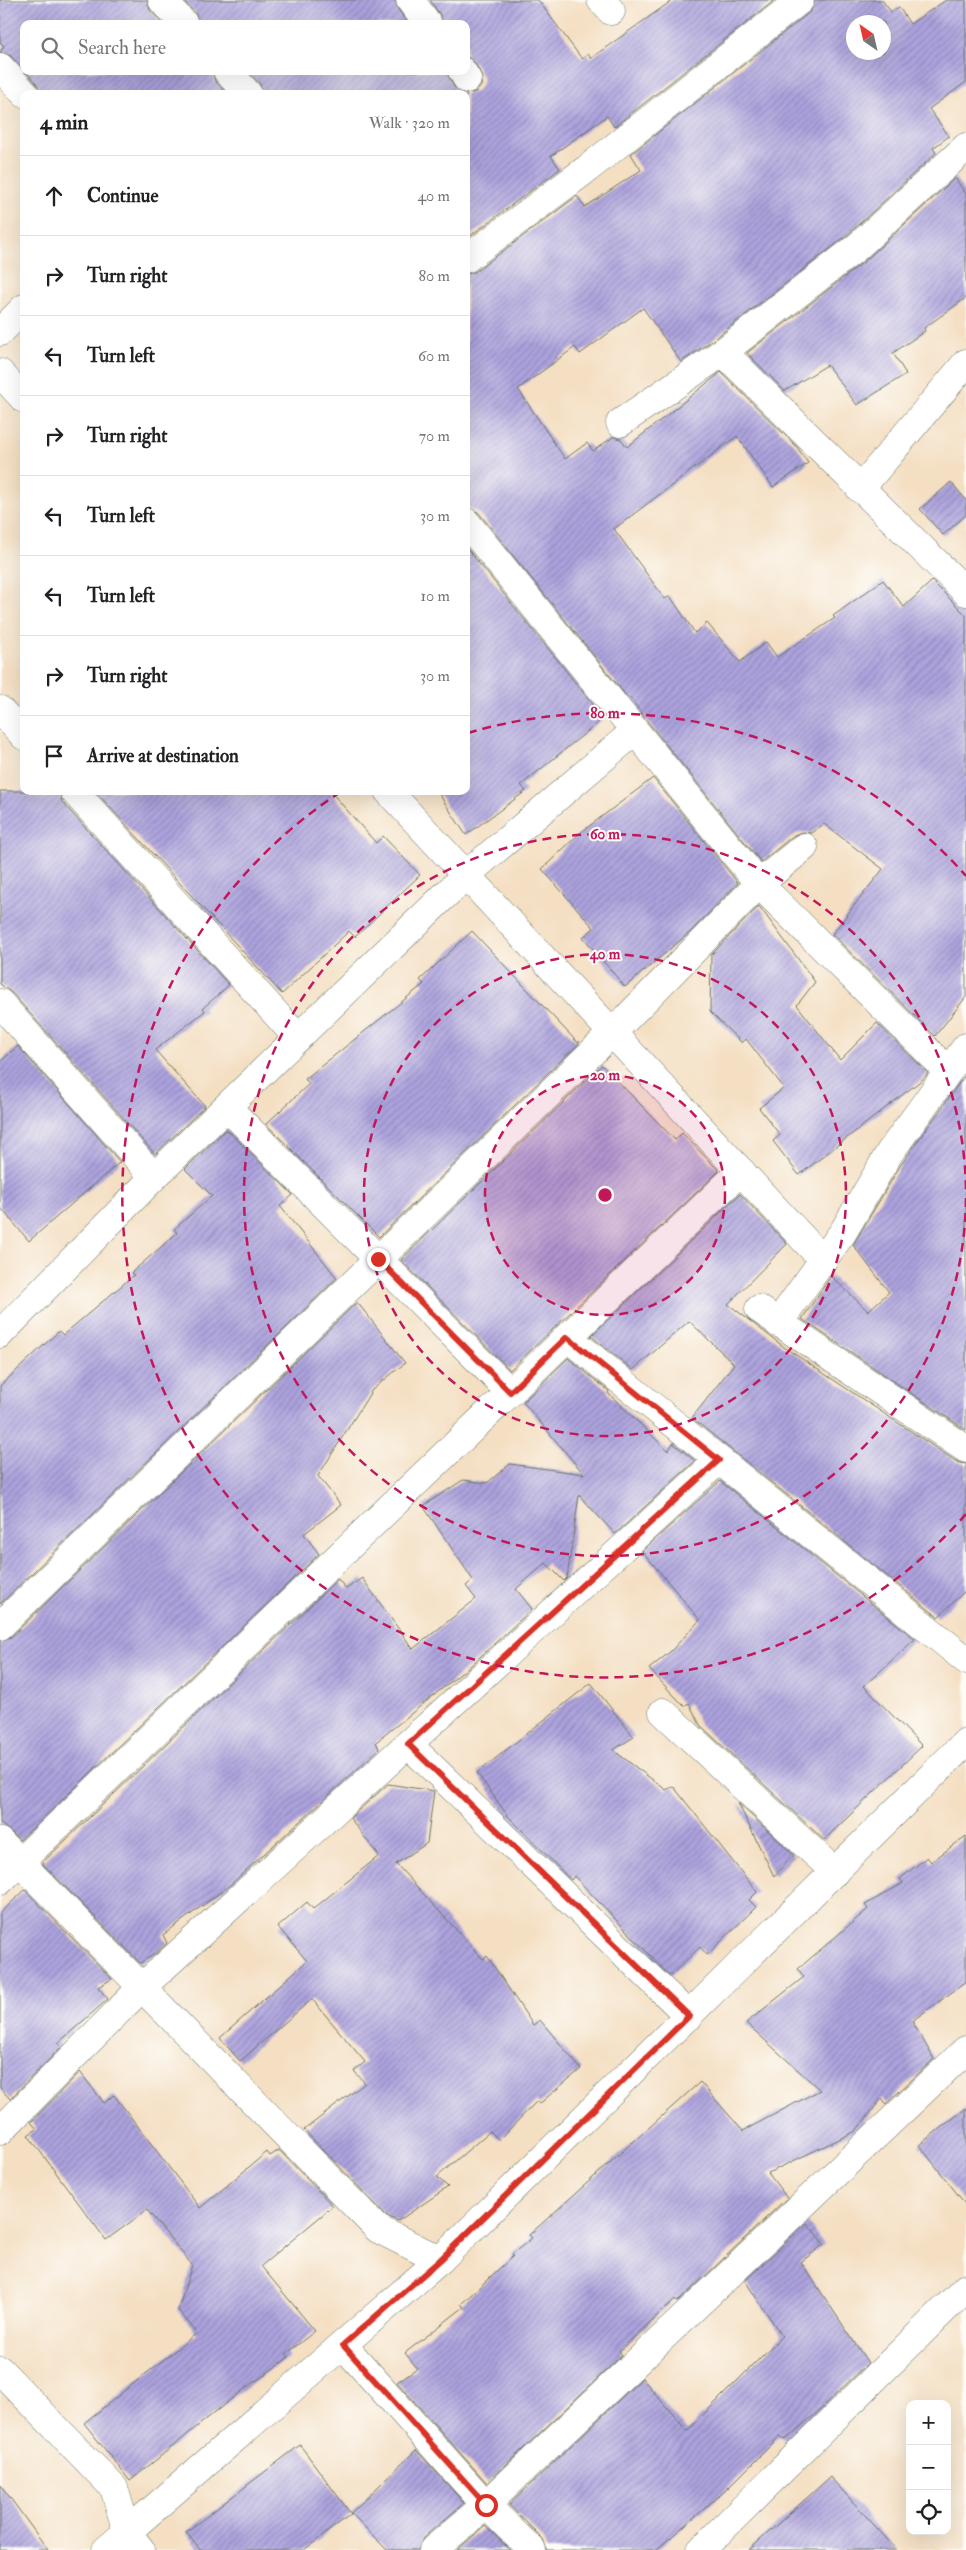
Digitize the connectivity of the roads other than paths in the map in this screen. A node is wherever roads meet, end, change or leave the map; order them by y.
1 (162, 0) edge
2 (410, 0) edge
3 (800, 0) edge
4 (180, 20) edge
5 (425, 20) edge
6 (0, 67) edge
7 (21, 90) edge
8 (966, 147) edge
9 (470, 257) edge
10 (20, 312) edge
11 (0, 332) edge
12 (723, 352) junction
13 (966, 362) edge
14 (0, 373) edge
15 (20, 395) edge
16 (620, 423) dead end
17 (860, 489) junction
18 (470, 527) edge
19 (966, 592) edge
20 (0, 710) edge
21 (635, 731) junction
22 (20, 732) edge
23 (78, 795) edge
24 (392, 795) edge
25 (804, 847) dead end
26 (466, 875) junction
27 (759, 884) junction
28 (0, 1004) edge
29 (612, 1033) junction
30 (298, 1038) junction
31 (966, 1047) edge
32 (948, 1071) junction
33 (227, 1106) junction
34 (741, 1171) junction
35 (154, 1177) junction
36 (378, 1259) junction
37 (823, 1260) junction
38 (0, 1334) edge
39 (567, 1337) junction
40 (510, 1392) junction
41 (966, 1450) edge
42 (719, 1460) junction
43 (0, 1626) edge
44 (966, 1660) edge
45 (663, 1712) dead end
46 (966, 1742) edge
47 (408, 1744) junction
48 (0, 1842) edge
49 (20, 1863) junction
50 (835, 1872) junction
51 (0, 1881) edge
52 (142, 1988) junction
53 (689, 2016) junction
54 (966, 2050) edge
55 (0, 2131) edge
56 (440, 2260) junction
57 (966, 2288) edge
58 (343, 2345) junction
59 (0, 2370) edge
60 (486, 2505) junction
61 (134, 2541) edge
62 (106, 2550) edge
63 (433, 2550) edge
64 (532, 2550) edge
65 (701, 2550) edge

1 - 4 street
2 - 5 street
3 - 9 street
6 - 7 street
8 - 12 street
10 - 11 street
12 - 16 street
12 - 17 street
13 - 17 street
14 - 15 street
17 - 19 street
18 - 21 street
20 - 22 street
21 - 26 street
21 - 27 street
23 - 30 street
24 - 26 street
25 - 27 street
26 - 29 street
26 - 30 street
27 - 29 street
27 - 32 street
28 - 35 street
29 - 34 street
29 - 36 street
30 - 33 street
31 - 32 street
32 - 37 street
33 - 35 street
33 - 36 street
34 - 37 street
34 - 39 street
35 - 38 street
36 - 40 street
36 - 43 street
37 - 41 street
39 - 40 street
39 - 42 street
40 - 49 street
42 - 44 street
42 - 47 street
45 - 50 street
46 - 50 street
47 - 52 street
47 - 53 street
48 - 49 street
49 - 51 street
49 - 52 street
50 - 53 street
52 - 55 street
52 - 56 street
53 - 56 street
54 - 60 street
56 - 58 street
57 - 65 street
58 - 60 street
58 - 61 street
59 - 61 street
60 - 63 street
60 - 64 street
61 - 62 street

